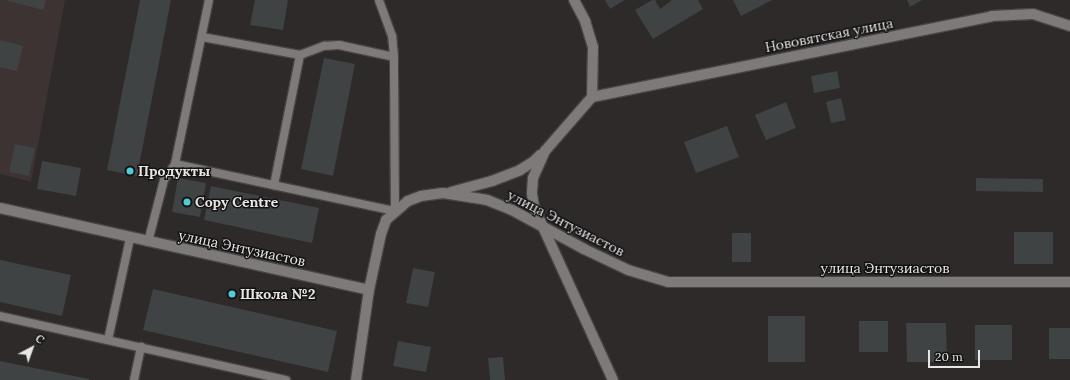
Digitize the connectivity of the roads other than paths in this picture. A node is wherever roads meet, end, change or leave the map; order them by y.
1 (209, 0) edge
2 (379, 0) edge
3 (574, 0) edge
4 (1070, 26) edge
5 (202, 37) junction
6 (300, 55) junction
7 (394, 57) junction
8 (592, 97) junction
9 (545, 151) junction
10 (176, 164) junction
11 (274, 185) junction
12 (443, 193) junction
13 (0, 208) edge
14 (395, 211) junction
15 (542, 225) junction
16 (130, 238) junction
17 (148, 242) junction
18 (1070, 282) edge
19 (370, 290) junction
20 (0, 316) edge
21 (108, 340) junction
22 (141, 347) junction
23 (258, 377) edge
24 (134, 380) edge
25 (286, 380) edge
26 (356, 380) edge
27 (613, 380) edge

1 - 5 lane
2 - 7 lane
3 - 8 street
4 - 8 street, Нововятская улица
5 - 6 lane
5 - 10 lane
6 - 7 lane
6 - 11 lane
7 - 14 lane
8 - 9 street
9 - 12 street
9 - 15 street
10 - 11 lane
10 - 17 lane
11 - 14 lane
12 - 14 street, улица Энтузиастов
12 - 15 street, улица Энтузиастов
13 - 16 street, улица Энтузиастов
14 - 19 street, улица Энтузиастов
15 - 18 street, улица Энтузиастов
15 - 27 street
16 - 17 street, улица Энтузиастов
16 - 21 lane
17 - 19 street, улица Энтузиастов
19 - 26 street
20 - 21 lane
21 - 22 lane
22 - 23 lane
22 - 24 lane
23 - 25 lane

